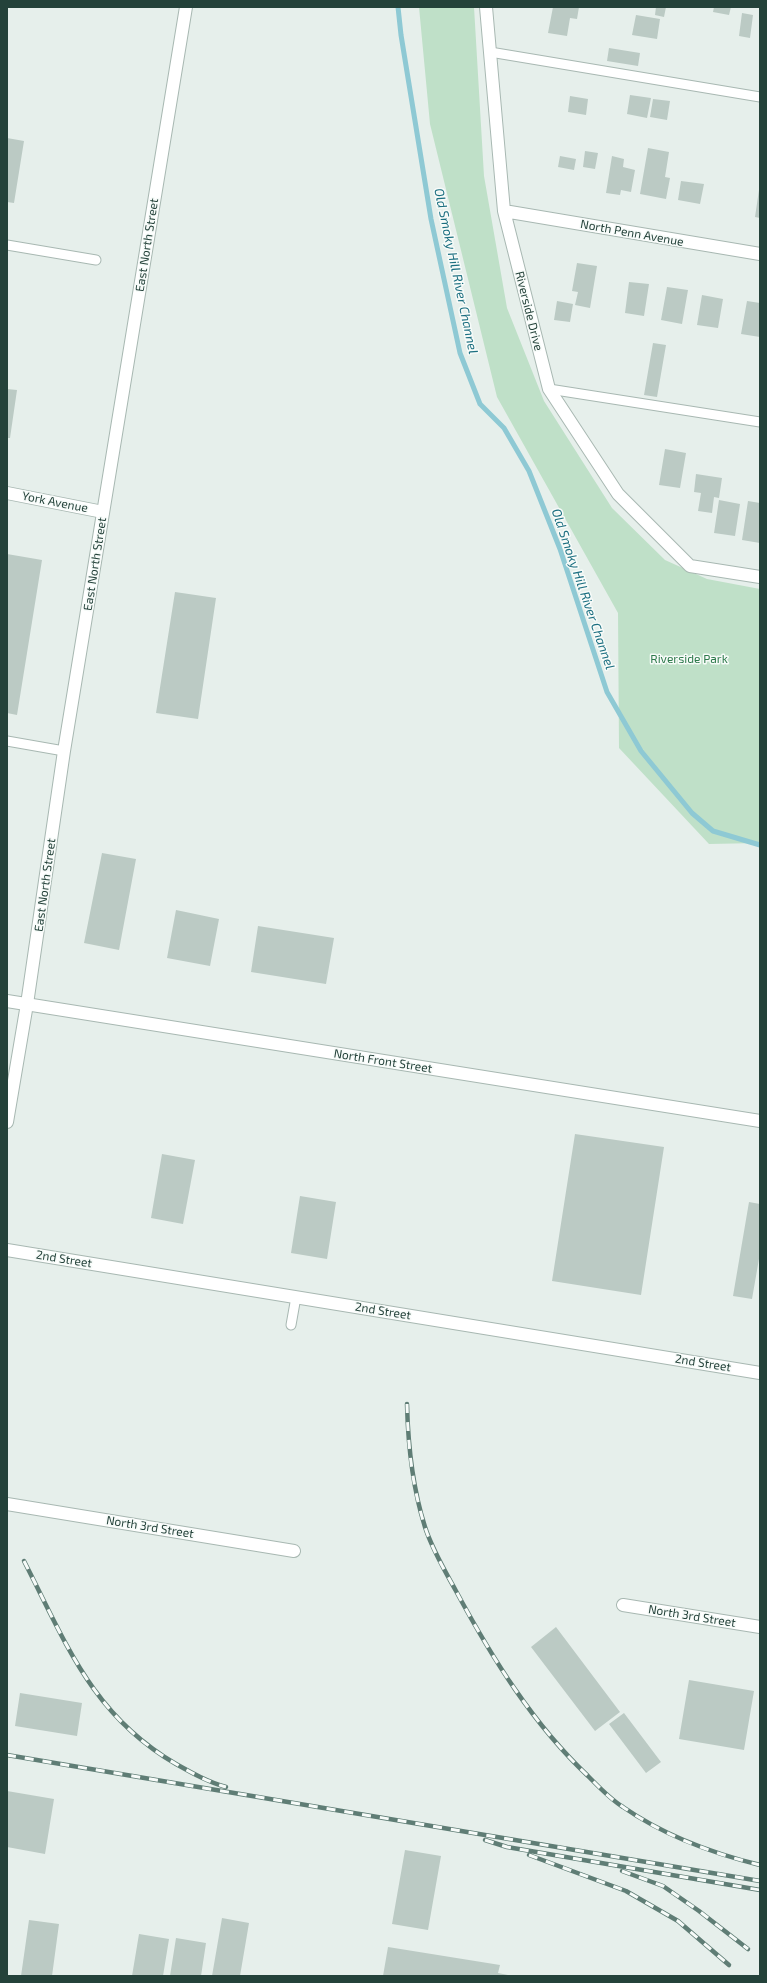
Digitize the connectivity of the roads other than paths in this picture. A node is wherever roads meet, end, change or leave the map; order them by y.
1 (186, 7) edge
2 (486, 7) edge
3 (490, 52) junction
4 (760, 97) edge
5 (504, 211) junction
6 (7, 245) edge
7 (760, 254) edge
8 (96, 260) dead end
9 (549, 389) junction
10 (760, 422) edge
11 (7, 493) edge
12 (103, 512) junction
13 (760, 577) edge
14 (7, 741) edge
15 (64, 751) junction
16 (7, 1000) edge
17 (27, 1004) junction
18 (760, 1121) edge
19 (7, 1122) edge
20 (7, 1250) edge
21 (296, 1297) junction
22 (291, 1325) dead end
23 (760, 1373) edge
24 (7, 1504) edge
25 (294, 1551) dead end
26 (623, 1605) dead end
27 (760, 1627) edge

1 - 12 street, East North Street
2 - 3 street, Riverside Drive
3 - 4 lane
3 - 5 street, Riverside Drive
5 - 7 street, North Penn Avenue
5 - 9 street, Riverside Drive
6 - 8 lane
9 - 10 lane
9 - 13 street, Riverside Drive
11 - 12 street, York Avenue
12 - 15 street, East North Street
14 - 15 lane
15 - 17 street, East North Street
16 - 17 street, North Front Street
17 - 18 street, North Front Street
17 - 19 street, East North Street
20 - 21 street, 2nd Street
21 - 22 lane
21 - 23 street, 2nd Street
24 - 25 street, North 3rd Street
26 - 27 street, North 3rd Street

